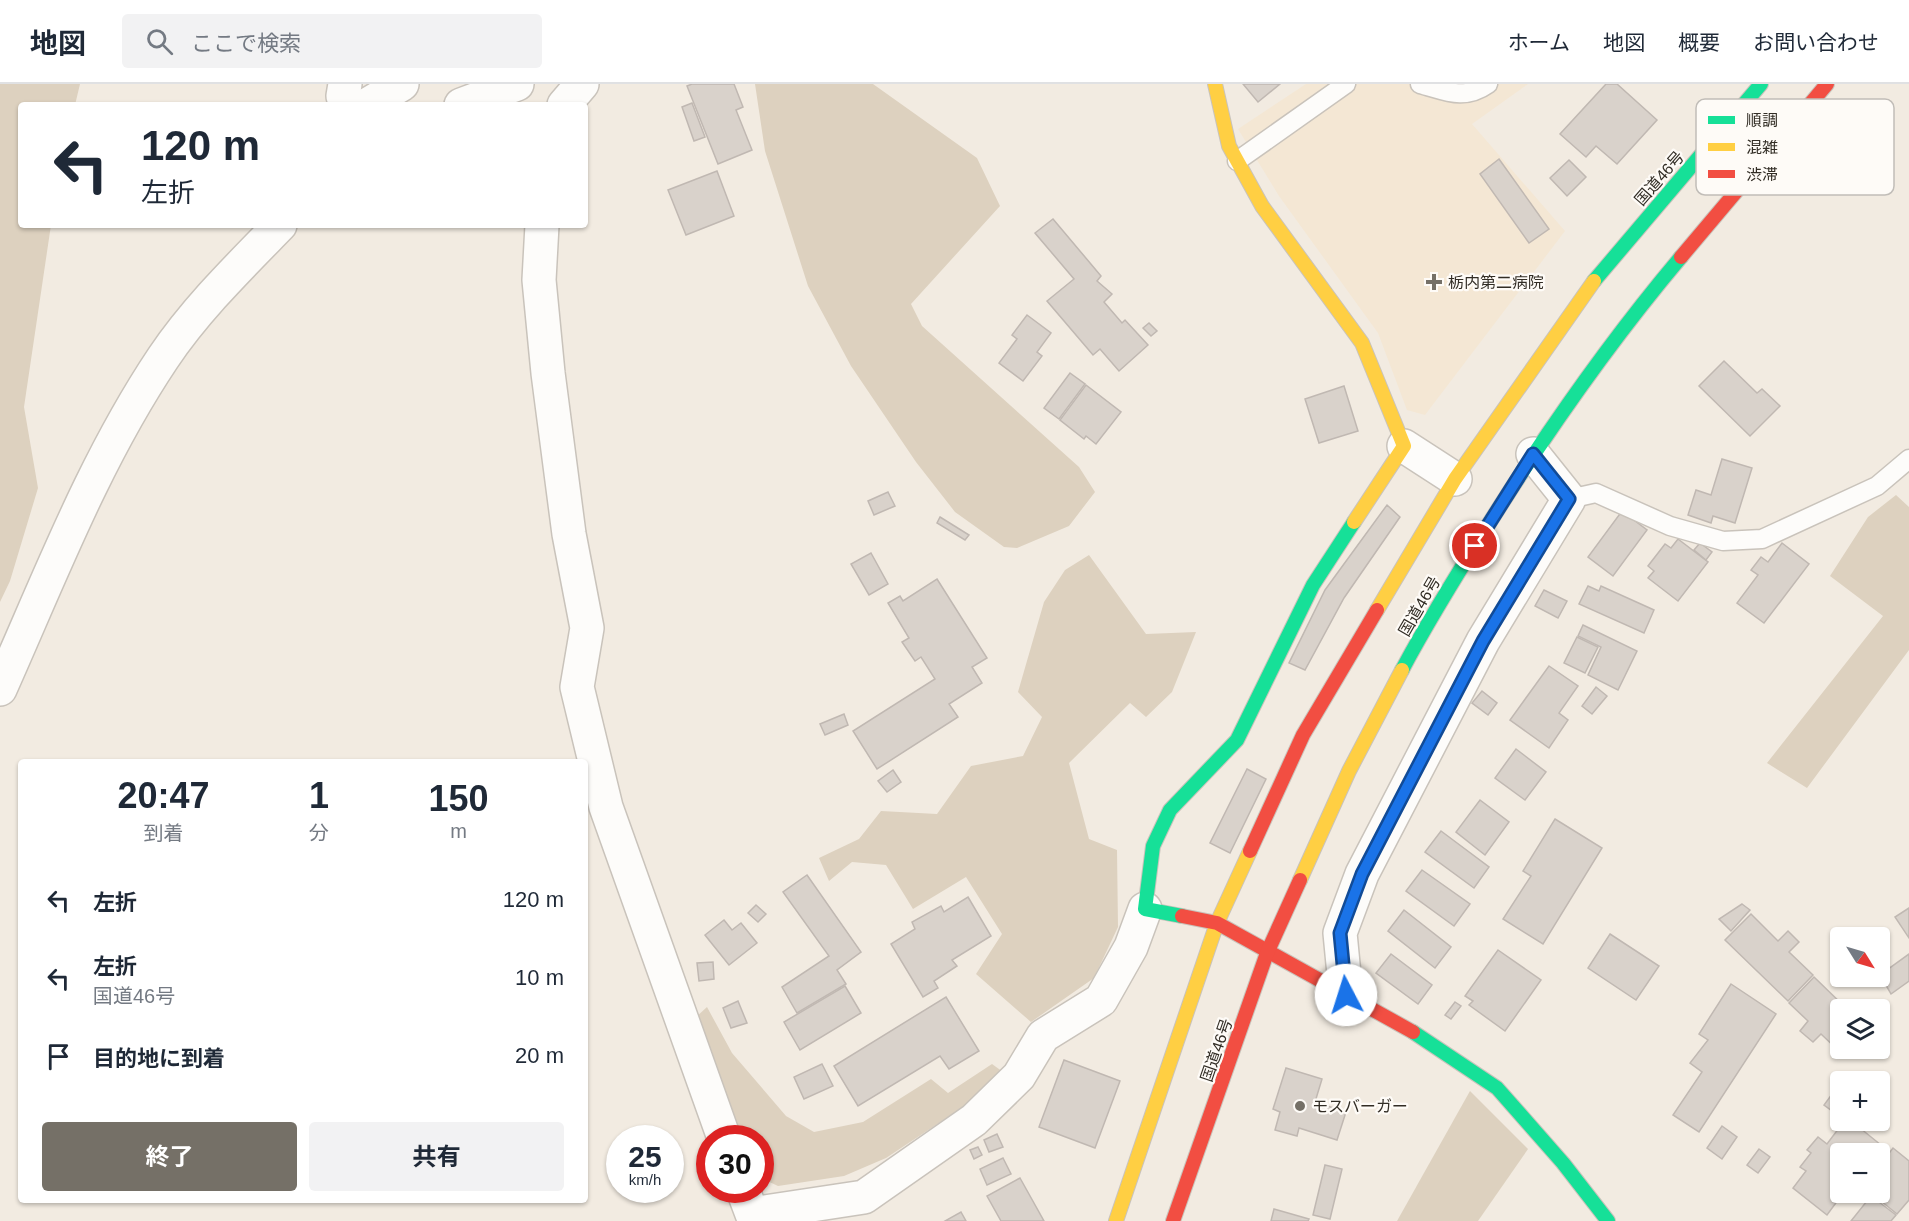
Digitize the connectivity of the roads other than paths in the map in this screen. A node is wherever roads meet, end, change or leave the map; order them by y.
1 (345, 84) edge
2 (402, 84) edge
3 (517, 84) edge
4 (582, 84) edge
5 (1215, 84) edge
6 (1346, 84) edge
7 (1420, 84) edge
8 (1488, 84) edge
9 (1761, 84) edge
10 (1827, 84) edge
11 (1748, 99) edge
12 (1814, 99) edge
13 (345, 102) edge
14 (372, 102) edge
15 (469, 102) edge
16 (567, 102) edge
17 (1696, 160) edge
18 (1237, 161) junction
19 (1733, 195) edge
20 (277, 228) edge
21 (542, 228) edge
22 (1404, 446) junction
23 (1533, 454) junction
24 (1909, 459) edge
25 (1455, 479) junction
26 (1569, 499) junction
27 (0, 689) edge
28 (1145, 909) junction
29 (1216, 923) junction
30 (1267, 953) junction
31 (1346, 995) junction
32 (719, 1125) edge
33 (749, 1208) edge
34 (1116, 1221) edge
35 (1173, 1221) edge
36 (1608, 1221) edge

1 - 13 street
2 - 14 street
3 - 15 street
4 - 16 street
5 - 18 main road
6 - 18 lane
7 - 8 lane
9 - 11 main road, 国道46号
10 - 12 main road, 国道46号
17 - 25 main road, 国道46号
18 - 22 main road
19 - 23 main road, 国道46号
20 - 27 street
21 - 32 street
22 - 25 street
22 - 28 main road
23 - 26 street
23 - 30 main road, 国道46号
24 - 26 lane
25 - 29 main road, 国道46号
26 - 31 street
28 - 29 main road
28 - 33 street
29 - 30 main road
29 - 34 main road, 国道46号
30 - 31 main road
30 - 35 main road, 国道46号
31 - 36 main road

